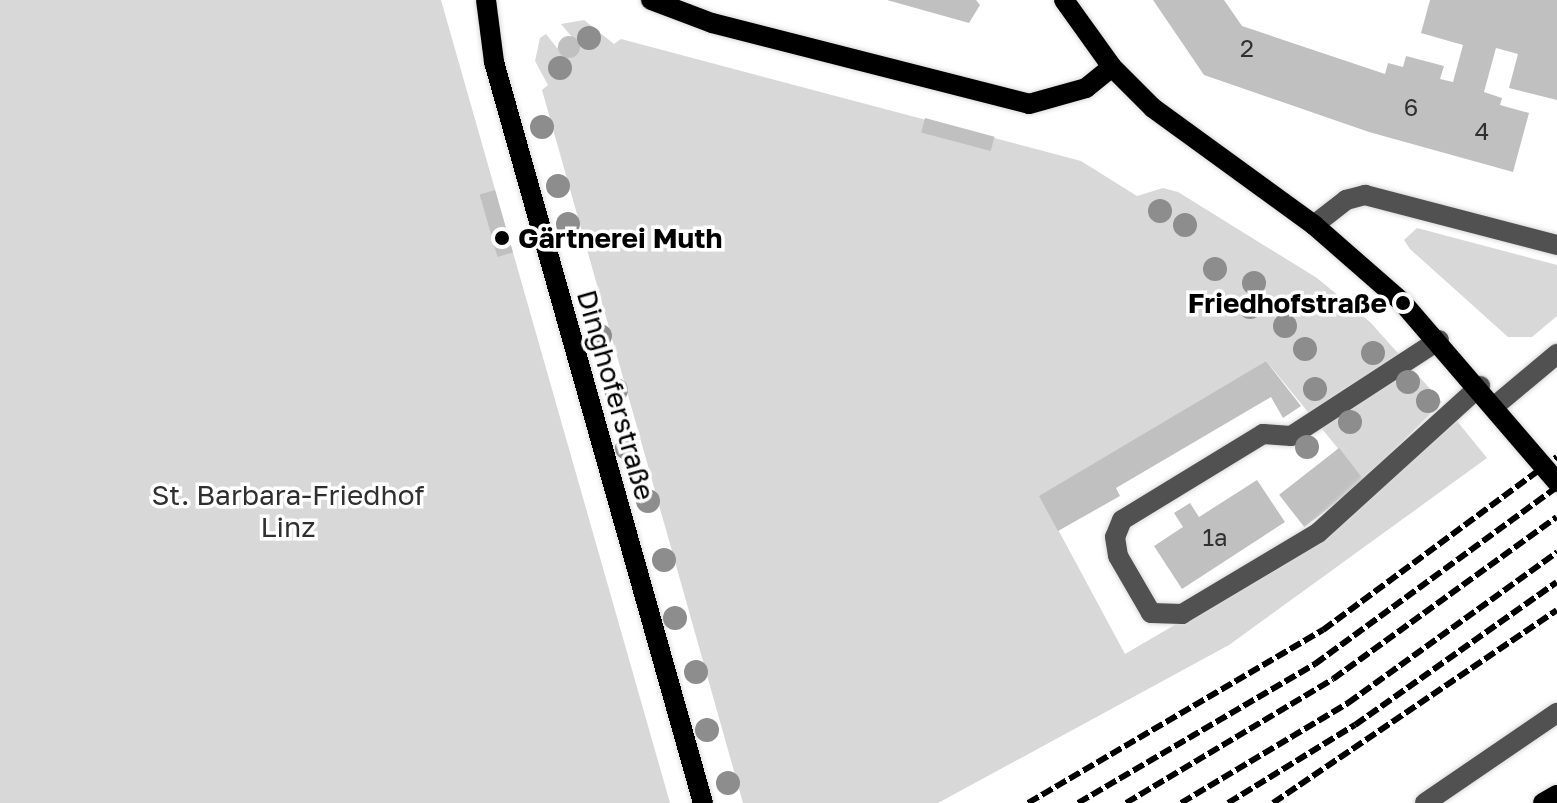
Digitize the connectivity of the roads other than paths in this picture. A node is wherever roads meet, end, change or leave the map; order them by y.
1 (486, 0) edge
2 (651, 0) edge
3 (1064, 0) edge
4 (1112, 67) junction
5 (1314, 225) junction
6 (1557, 245) edge
7 (1439, 340) junction
8 (1557, 354) edge
9 (1480, 386) junction
10 (1496, 405) junction
11 (1557, 482) edge
12 (1557, 713) edge
13 (1557, 795) edge
14 (703, 803) edge
15 (1425, 803) edge
16 (1543, 803) edge

1 - 14 main road, Dinghoferstraße
2 - 4 main road
3 - 4 main road
4 - 5 main road
5 - 6 street
5 - 7 main road
7 - 9 main road
7 - 9 street
8 - 10 street
9 - 10 main road
10 - 11 main road
12 - 15 street
13 - 16 main road

